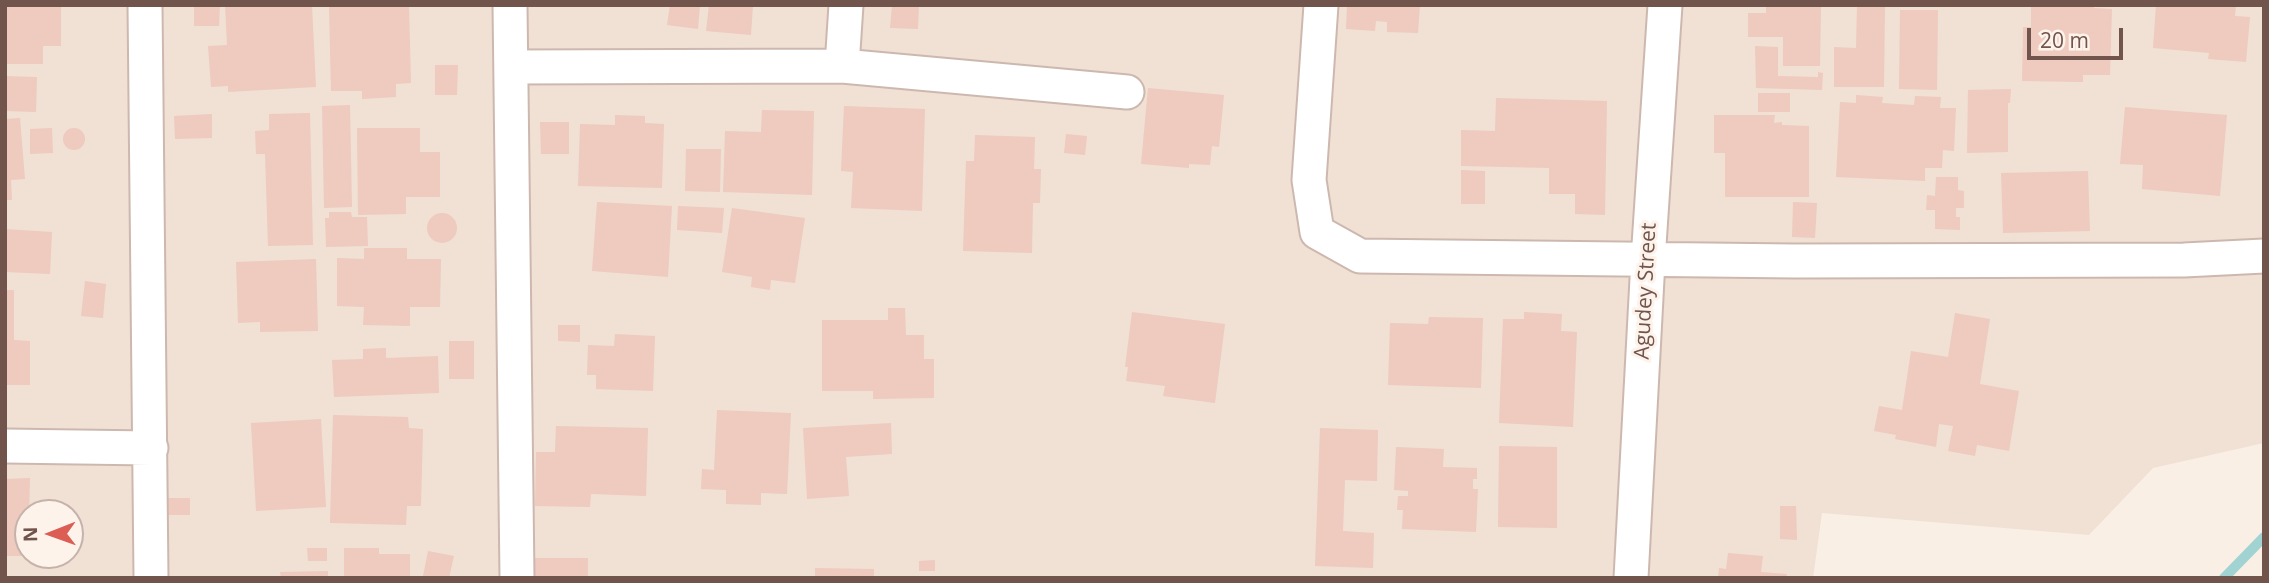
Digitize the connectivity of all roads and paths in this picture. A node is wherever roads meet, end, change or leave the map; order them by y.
1 (145, 5) edge
2 (510, 5) edge
3 (846, 5) edge
4 (1321, 5) edge
5 (1665, 5) edge
6 (842, 66) junction
7 (512, 67) junction
8 (1127, 92) dead end
9 (2264, 256) edge
10 (1648, 260) junction
11 (5, 446) edge
12 (151, 448) junction
13 (150, 578) edge
14 (517, 578) edge
15 (1630, 578) edge

1 - 12 street
2 - 7 street
3 - 6 street
4 - 10 street
5 - 10 street, Agudey Street
6 - 7 street
6 - 8 street
7 - 14 street
9 - 10 street
10 - 15 street, Agudey Street
11 - 12 street
12 - 13 street

